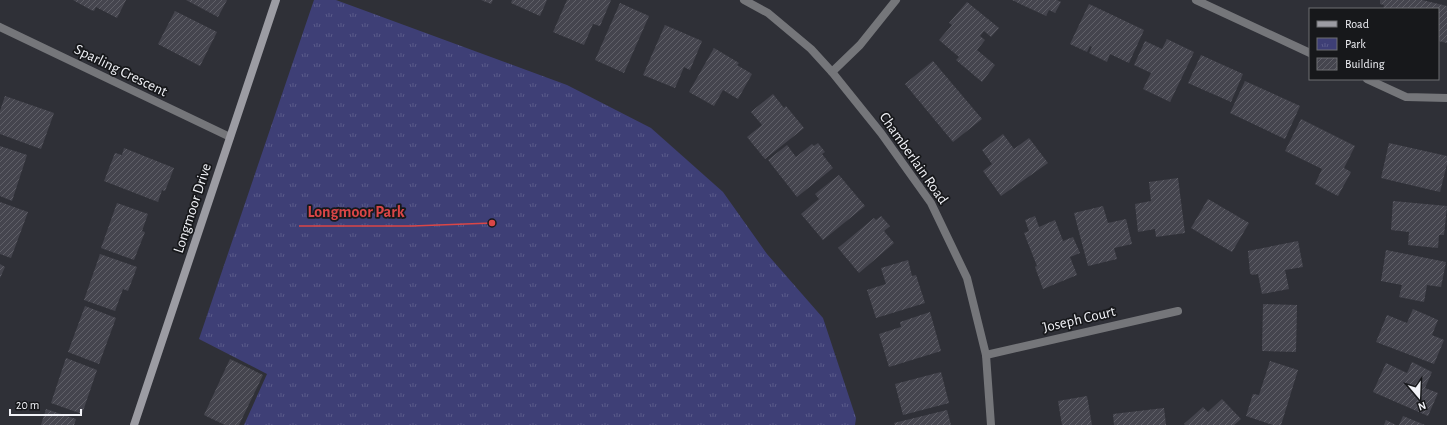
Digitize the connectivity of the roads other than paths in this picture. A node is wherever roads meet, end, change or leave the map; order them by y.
1 (276, 0) edge
2 (744, 0) edge
3 (896, 0) edge
4 (1196, 0) edge
5 (0, 27) edge
6 (1309, 53) edge
7 (832, 72) junction
8 (1369, 80) edge
9 (1447, 98) edge
10 (230, 138) junction
11 (1178, 311) dead end
12 (986, 355) junction
13 (134, 425) edge
14 (991, 425) edge

1 - 10 street, Longmoor Drive
2 - 7 street, Chamberlain Road
3 - 7 street
4 - 6 street
5 - 10 street, Sparling Crescent
7 - 12 street, Chamberlain Road
8 - 9 street
10 - 13 street, Longmoor Drive
11 - 12 street, Joseph Court
12 - 14 street, Chamberlain Road

